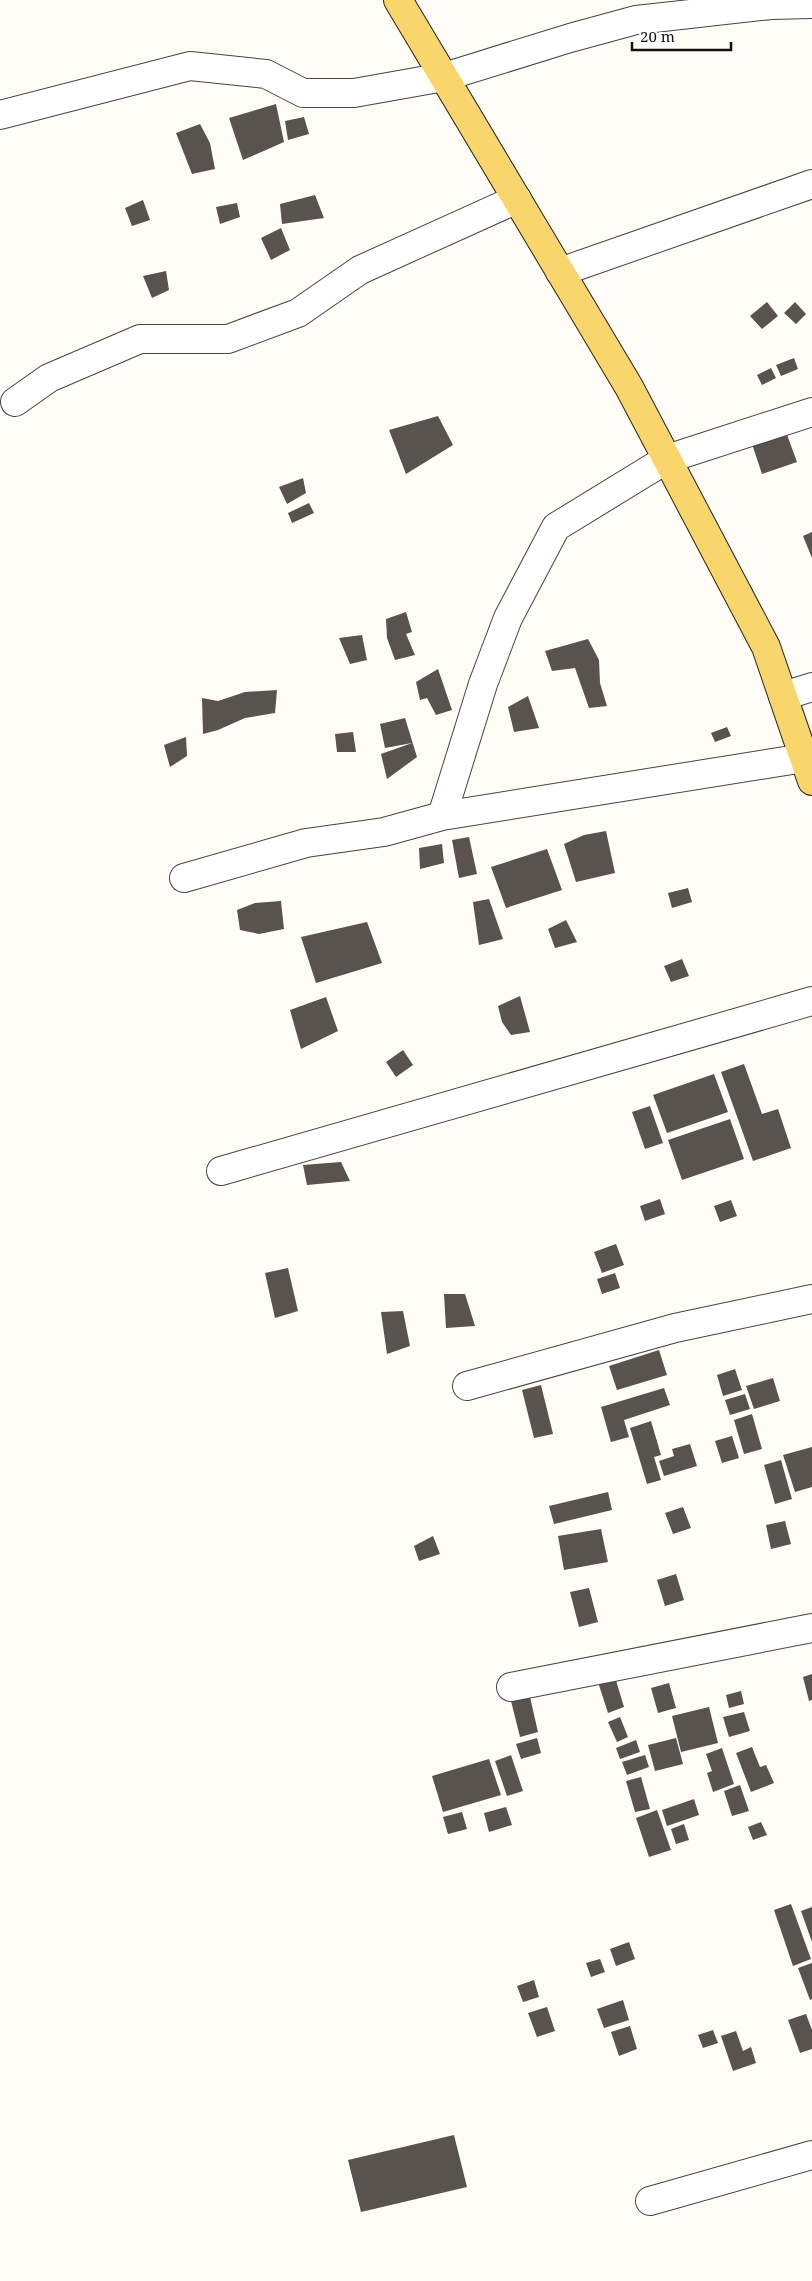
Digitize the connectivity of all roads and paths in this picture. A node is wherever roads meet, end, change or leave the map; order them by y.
1 (398, 0) edge
2 (812, 4) edge
3 (444, 77) junction
4 (0, 114) edge
5 (812, 184) edge
6 (517, 200) junction
7 (560, 272) junction
8 (15, 402) dead end
9 (812, 412) edge
10 (667, 458) junction
11 (812, 687) edge
12 (782, 696) junction
13 (808, 770) edge
14 (442, 816) junction
15 (184, 878) dead end
16 (812, 1001) edge
17 (221, 1171) dead end
18 (812, 1299) edge
19 (467, 1386) dead end
20 (812, 1628) edge
21 (511, 1687) dead end
22 (812, 2155) edge
23 (650, 2201) dead end

1 - 3 main road
2 - 3 street
3 - 4 street
3 - 6 main road
5 - 7 street
6 - 7 main road
6 - 8 street
7 - 10 main road
9 - 10 street
10 - 12 main road
10 - 14 street
11 - 12 street
12 - 13 main road
13 - 14 street
14 - 15 street
16 - 17 street
18 - 19 street
20 - 21 street
22 - 23 street

